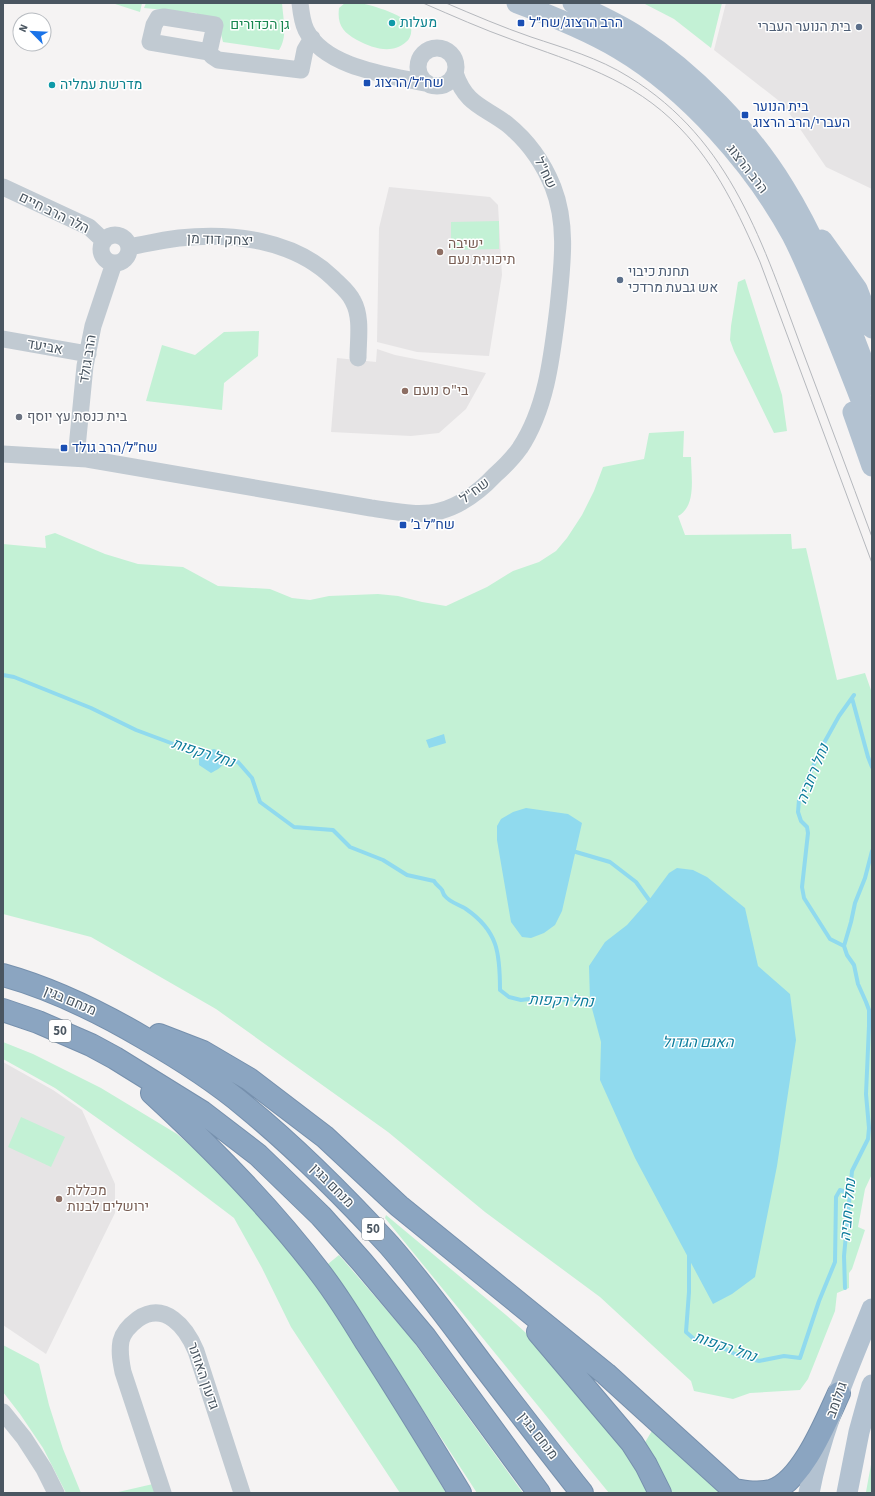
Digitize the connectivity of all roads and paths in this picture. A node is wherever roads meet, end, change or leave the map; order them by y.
1 (517, 3) edge
2 (573, 3) edge
3 (303, 8) edge
4 (312, 38) junction
5 (209, 52) junction
6 (419, 59) junction
7 (376, 73) junction
8 (455, 73) junction
9 (430, 85) junction
10 (487, 112) junction
11 (3, 188) edge
12 (795, 206) junction
13 (104, 241) junction
14 (129, 247) junction
15 (114, 263) junction
16 (806, 264) junction
17 (872, 328) edge
18 (3, 339) edge
19 (88, 354) junction
20 (358, 358) dead end
21 (872, 385) edge
22 (872, 428) edge
23 (3, 454) edge
24 (76, 458) junction
25 (872, 466) edge
26 (3, 975) edge
27 (3, 1010) edge
28 (112, 1019) junction
29 (115, 1058) junction
30 (496, 1284) junction
31 (872, 1309) edge
32 (872, 1385) edge
33 (838, 1394) junction
34 (3, 1412) edge
35 (736, 1492) edge
36 (56, 1493) edge
37 (163, 1493) edge
38 (242, 1493) edge
39 (460, 1493) edge
40 (539, 1493) edge
41 (582, 1493) edge
42 (660, 1493) edge
43 (809, 1493) edge
44 (847, 1493) edge

1 - 16 main road, הרב הרצוג
2 - 12 main road, הרב הרצוג
3 - 4 street, שח"ל
4 - 5 street
4 - 7 street, שח"ל
5 - 5 street
6 - 7 street, שח"ל
6 - 8 street
6 - 9 street
7 - 9 street, שח"ל
8 - 9 street
8 - 10 street, שח"ל
9 - 10 street, שח"ל
10 - 24 street, שח"ל
11 - 13 street, הלר הרב חיים
12 - 17 main road
12 - 21 main road, הרב הרצוג
13 - 14 street
13 - 15 street
14 - 15 street
14 - 20 street, יצחק דוד מן
15 - 19 street, הרב גולד
16 - 22 main road, הרב הרצוג
16 - 25 main road
18 - 19 street, אביעד
19 - 24 street, הרב גולד
23 - 24 street, שח"ל
26 - 28 highway, מנחם בגין / 50
27 - 29 highway, מנחם בגין / 50
28 - 30 highway
28 - 41 highway, מנחם בגין / 50
29 - 39 highway
29 - 40 highway, מנחם בגין / 50
30 - 35 highway
30 - 42 highway
31 - 33 main road, גולומב
32 - 44 main road, גולומב
33 - 35 highway
33 - 43 main road, גולומב
34 - 36 street
37 - 38 street, גדעון האוזנר

